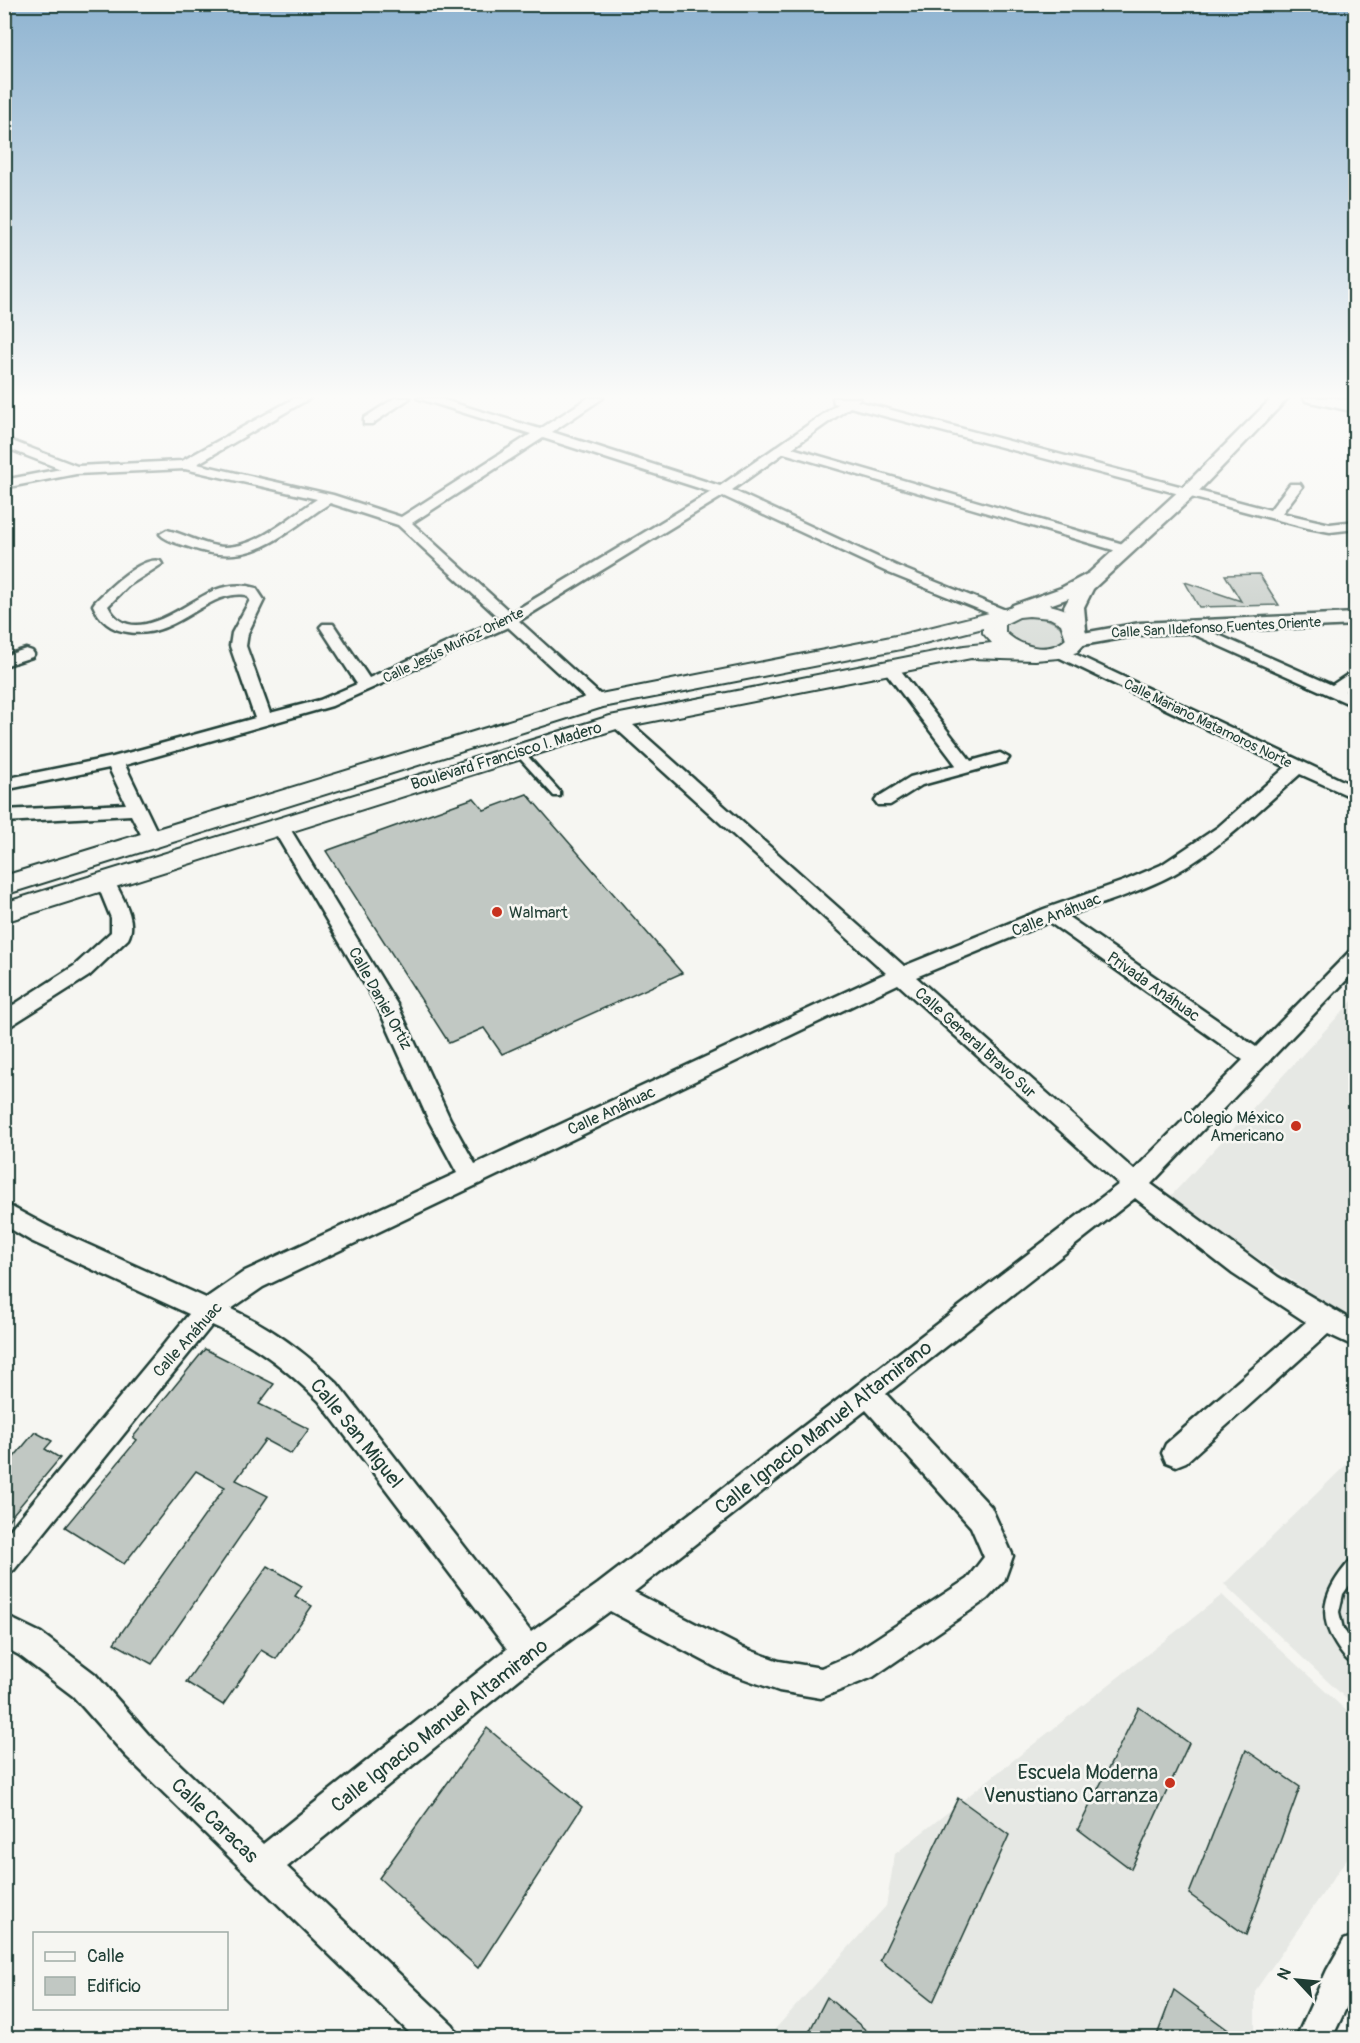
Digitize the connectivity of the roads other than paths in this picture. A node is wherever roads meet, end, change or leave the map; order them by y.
1 (308, 493) edge
2 (448, 493) edge
3 (717, 493) edge
4 (729, 493) edge
5 (934, 493) edge
6 (1185, 493) edge
7 (1201, 493) edge
8 (1290, 493) edge
9 (328, 498) junction
10 (1274, 514) junction
11 (403, 522) junction
12 (1352, 526) edge
13 (167, 534) dead end
14 (1125, 549) junction
15 (155, 564) dead end
16 (1096, 574) junction
17 (1007, 613) junction
18 (1356, 619) edge
19 (510, 620) junction
20 (328, 627) dead end
21 (1189, 627) junction
22 (1071, 640) junction
23 (1021, 651) junction
24 (26, 654) dead end
25 (4, 661) edge
26 (889, 666) junction
27 (1356, 674) edge
28 (366, 686) junction
29 (1333, 692) junction
30 (598, 701) junction
31 (1356, 702) edge
32 (264, 720) junction
33 (618, 720) junction
34 (518, 751) junction
35 (1000, 758) dead end
36 (115, 762) junction
37 (966, 766) junction
38 (1298, 766) junction
39 (4, 785) edge
40 (557, 794) dead end
41 (1356, 794) edge
42 (884, 801) dead end
43 (135, 808) junction
44 (4, 816) edge
45 (280, 826) junction
46 (152, 840) junction
47 (105, 881) junction
48 (4, 886) edge
49 (4, 913) edge
50 (1051, 914) junction
51 (1356, 957) edge
52 (900, 975) junction
53 (4, 1022) edge
54 (1258, 1059) junction
55 (470, 1176) junction
56 (1135, 1185) junction
57 (4, 1213) edge
58 (210, 1309) junction
59 (1325, 1321) junction
60 (1356, 1336) edge
61 (868, 1393) junction
62 (1176, 1453) dead end
63 (4, 1560) edge
64 (1356, 1565) edge
65 (608, 1594) junction
66 (4, 1630) edge
67 (528, 1652) junction
68 (1356, 1658) edge
69 (262, 1866) junction
70 (1356, 1952) edge
71 (425, 2032) edge
72 (1314, 2038) edge

1 - 9 street
2 - 11 street
3 - 19 street, Calle Jesús Muñoz Oriente
4 - 17 street
5 - 14 street
6 - 14 street
7 - 10 street
8 - 10 street
9 - 11 street
9 - 13 street
10 - 12 street
11 - 19 street
14 - 16 street
15 - 32 street
16 - 17 street
16 - 22 street
17 - 22 main road
17 - 23 main road
17 - 30 main road, Boulevard Francisco I. Madero
18 - 21 street, Calle San Ildefonso Fuentes Oriente
19 - 28 street, Calle Jesús Muñoz Oriente
19 - 30 street
20 - 28 street
21 - 22 street, Calle San Ildefonso Fuentes Oriente
21 - 29 street
22 - 23 main road, Boulevard Francisco I. Madero
22 - 38 street, Calle Mariano Matamoros Norte
23 - 26 main road, Boulevard Francisco I. Madero
24 - 25 street
26 - 33 main road, Boulevard Francisco I. Madero
26 - 37 street
27 - 29 street
28 - 32 street, Calle Jesús Muñoz Oriente
29 - 31 street
30 - 46 main road, Boulevard Francisco I. Madero
32 - 36 street, Calle Jesús Muñoz Oriente
33 - 34 main road, Boulevard Francisco I. Madero
33 - 52 street, Calle General Bravo Sur
34 - 40 lane
34 - 45 main road, Boulevard Francisco I. Madero
35 - 37 street
36 - 39 street, Calle Jesús Muñoz Oriente
36 - 43 street
37 - 42 street
38 - 41 street, Calle Mariano Matamoros Norte
38 - 50 street, Calle Anáhuac
43 - 44 street
43 - 46 street
45 - 47 main road, Boulevard Francisco I. Madero
45 - 55 street, Calle Daniel Ortiz
46 - 48 main road, Boulevard Francisco I. Madero
47 - 49 main road, Boulevard Francisco I. Madero
47 - 53 street
50 - 52 street, Calle Anáhuac
50 - 54 street, Privada Anáhuac
51 - 54 street, Calle Ignacio Manuel Altamirano
52 - 55 street, Calle Anáhuac
52 - 56 street, Calle General Bravo Sur
54 - 56 street, Calle Ignacio Manuel Altamirano
55 - 58 street, Calle Anáhuac
56 - 59 street, Calle General Bravo Sur
56 - 61 street, Calle Ignacio Manuel Altamirano
57 - 58 street, Calle San Miguel
58 - 63 street, Calle Anáhuac
58 - 67 street, Calle San Miguel
59 - 60 street, Calle General Bravo Sur
59 - 62 street
61 - 65 street, Calle Ignacio Manuel Altamirano
61 - 65 street
64 - 68 lane
65 - 67 street, Calle Ignacio Manuel Altamirano
66 - 69 street, Calle Caracas
67 - 69 street, Calle Ignacio Manuel Altamirano
69 - 71 street, Calle Caracas
70 - 72 street

